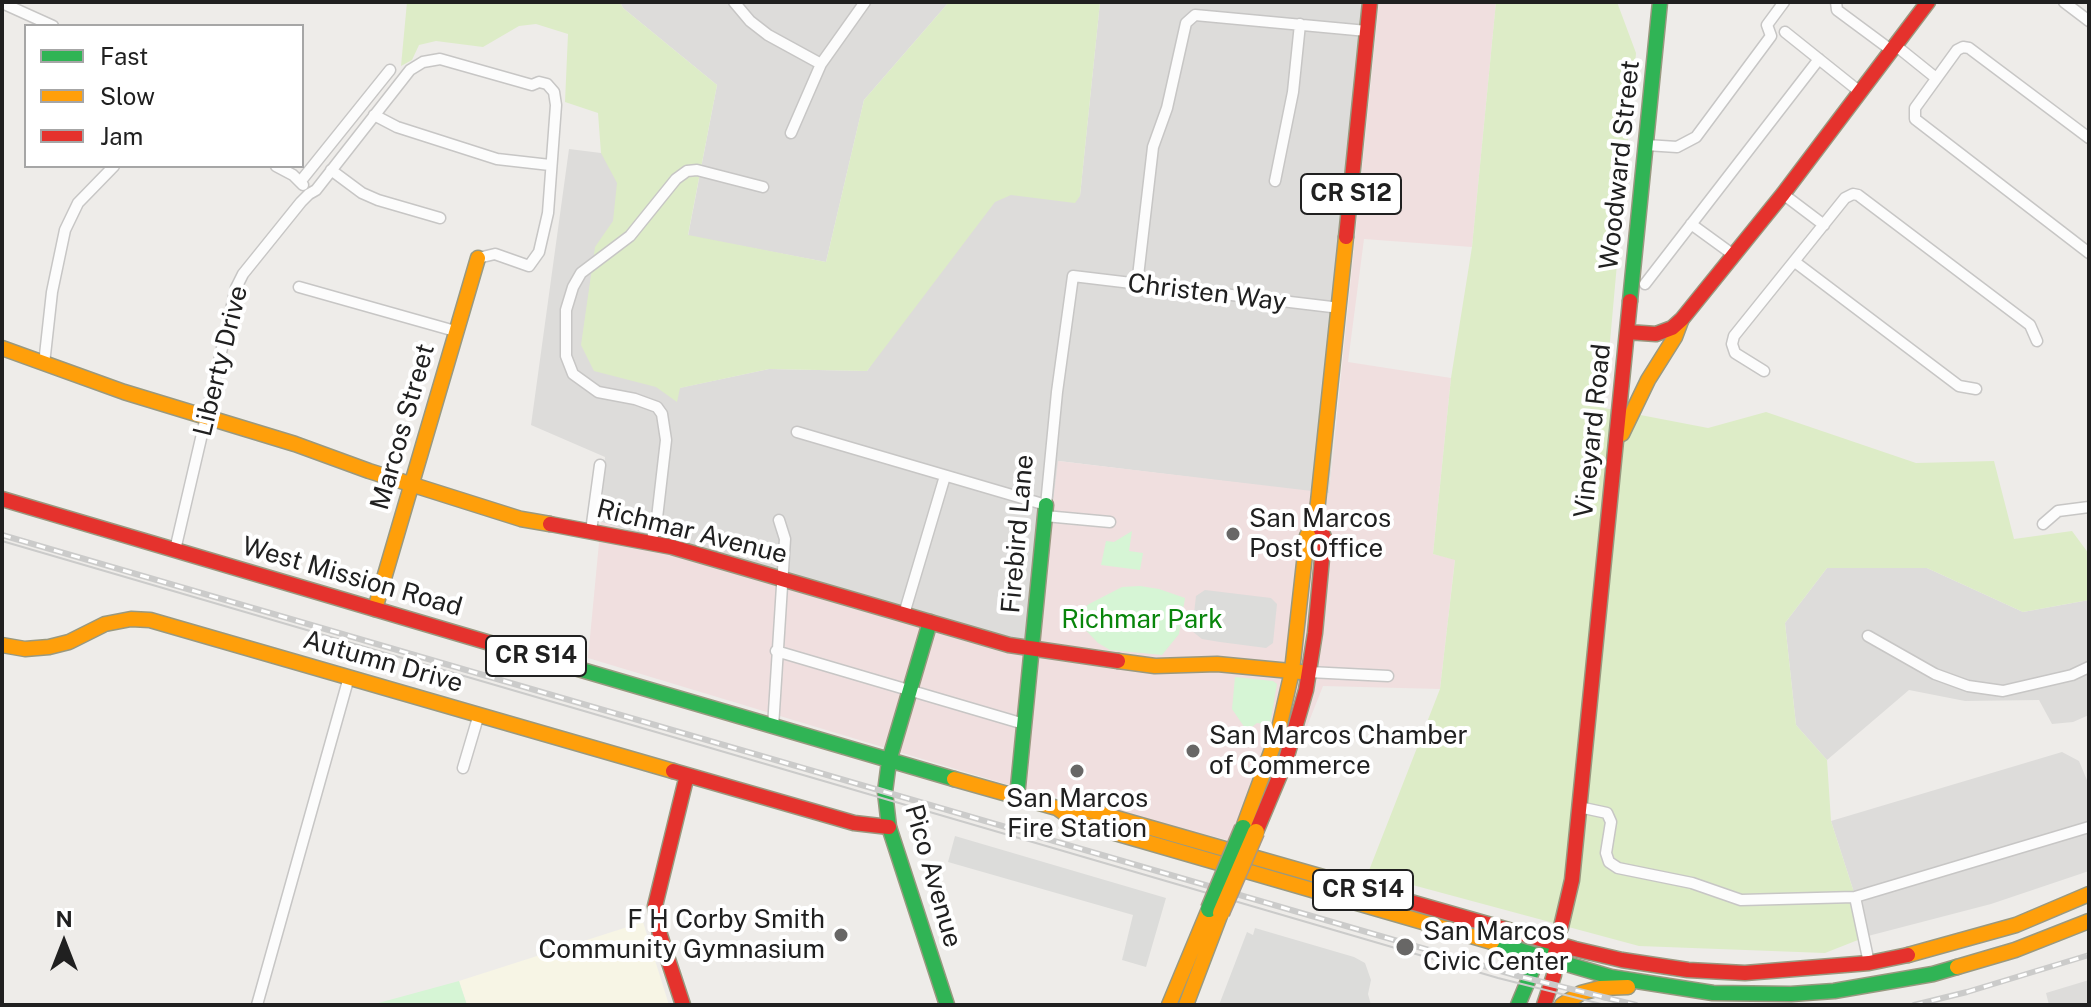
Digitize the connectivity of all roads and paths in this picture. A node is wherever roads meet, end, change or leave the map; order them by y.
1 (734, 2) edge
2 (865, 2) edge
3 (1370, 2) edge
4 (1660, 2) edge
5 (1784, 2) edge
6 (1836, 2) edge
7 (1928, 2) edge
8 (2064, 2) edge
9 (2, 3) edge
10 (2089, 21) edge
11 (49, 24) edge
12 (1300, 24) junction
13 (1367, 31) junction
14 (1785, 32) dead end
15 (1893, 48) junction
16 (1819, 59) junction
17 (821, 64) junction
18 (390, 70) dead end
19 (1936, 78) junction
20 (1860, 92) junction
21 (374, 115) junction
22 (791, 133) dead end
23 (2089, 138) edge
24 (1646, 145) junction
25 (550, 165) junction
26 (112, 168) edge
27 (279, 168) edge
28 (331, 170) junction
29 (1275, 181) dead end
30 (300, 182) junction
31 (763, 187) dead end
32 (309, 194) junction
33 (1783, 194) junction
34 (440, 218) dead end
35 (1691, 224) junction
36 (1824, 225) junction
37 (2089, 253) edge
38 (1735, 256) junction
39 (478, 258) joint
40 (1795, 262) junction
41 (1073, 276) joint
42 (1645, 284) dead end
43 (1137, 285) junction
44 (299, 287) dead end
45 (1340, 308) junction
46 (1682, 319) junction
47 (455, 331) junction
48 (1627, 332) junction
49 (2037, 341) dead end
50 (2, 348) edge
51 (44, 364) junction
52 (1764, 371) dead end
53 (1976, 389) dead end
54 (206, 417) junction
55 (797, 432) dead end
56 (1617, 445) junction
57 (600, 465) dead end
58 (945, 476) junction
59 (413, 484) junction
60 (3, 502) edge
61 (2089, 507) edge
62 (1045, 510) junction
63 (779, 520) dead end
64 (1110, 522) dead end
65 (2043, 524) dead end
66 (591, 531) junction
67 (651, 543) junction
68 (175, 550) junction
69 (782, 578) junction
70 (375, 609) junction
71 (904, 614) junction
72 (930, 622) junction
73 (1868, 636) dead end
74 (2, 645) edge
75 (1032, 649) junction
76 (776, 651) junction
77 (2089, 667) edge
78 (1301, 672) junction
79 (1388, 676) dead end
80 (349, 677) junction
81 (909, 690) junction
82 (479, 714) junction
83 (1024, 724) junction
84 (773, 727) junction
85 (889, 761) junction
86 (463, 768) dead end
87 (687, 775) junction
88 (1017, 797) junction
89 (1579, 807) junction
90 (889, 827) junction
91 (2089, 827) edge
92 (1235, 860) junction
93 (2089, 894) edge
94 (1855, 897) junction
95 (1215, 911) junction
96 (2089, 921) edge
97 (1554, 943) junction
98 (1549, 960) junction
99 (1869, 963) junction
100 (1713, 993) junction
101 (257, 1005) edge
102 (683, 1005) edge
103 (947, 1005) edge
104 (1169, 1005) edge
105 (1186, 1005) edge
106 (1518, 1005) edge
107 (1544, 1005) edge
108 (1562, 1005) edge

1 - 17 street
2 - 17 street
3 - 13 main road, CR S12
4 - 24 main road, Woodward Street
5 - 24 street
6 - 15 street
7 - 15 main road, Vineyard Road
8 - 10 street
9 - 11 street
12 - 13 street
12 - 29 street
12 - 43 street
13 - 45 main road, CR S12
14 - 16 street
15 - 19 street
15 - 20 main road, Vineyard Road
16 - 20 street
16 - 35 street
17 - 22 street
18 - 30 street
19 - 23 street
19 - 37 street
20 - 33 main road, Vineyard Road
21 - 25 street
21 - 25 street, Liberty Drive
21 - 28 street, Liberty Drive
24 - 48 main road, Woodward Street
25 - 39 street
26 - 51 street
27 - 30 street
28 - 32 street, Liberty Drive
28 - 34 street
30 - 32 street
31 - 67 street
32 - 54 street, Liberty Drive
33 - 36 street
33 - 38 main road, Vineyard Road
35 - 38 street
35 - 42 street
36 - 40 street
36 - 49 street
38 - 46 main road, Vineyard Road
39 - 47 main road, Marcos Street
40 - 52 street
40 - 53 street
41 - 43 street, Christen Way
41 - 62 street, Firebird Lane
43 - 45 street, Christen Way
44 - 47 street
45 - 78 main road, CR S12
46 - 48 main road, Vineyard Road
46 - 56 main road
47 - 59 main road, Marcos Street
48 - 56 main road, Vineyard Road
50 - 51 main road, Richmar Avenue
51 - 54 main road, Richmar Avenue
54 - 59 main road, Richmar Avenue
54 - 68 street, Liberty Drive
55 - 58 street
56 - 89 main road, Vineyard Road
57 - 66 street
58 - 62 street
58 - 71 street
59 - 66 main road, Richmar Avenue
59 - 70 main road, Marcos Street
60 - 68 main road, West Mission Road / CR S14
61 - 65 street
62 - 64 street
62 - 75 main road, Firebird Lane
63 - 69 street
66 - 67 main road, Richmar Avenue
67 - 69 main road, Richmar Avenue
68 - 70 main road, West Mission Road / CR S14
69 - 71 main road, Richmar Avenue
69 - 76 street
70 - 84 main road, West Mission Road / CR S14
71 - 72 main road, Richmar Avenue
72 - 75 main road, Richmar Avenue
72 - 81 main road, Pico Avenue
73 - 77 street
74 - 80 main road, Autumn Drive
75 - 78 main road, Richmar Avenue
75 - 83 main road, Firebird Lane
76 - 81 street
76 - 84 street
78 - 79 street, Richmar Avenue
78 - 95 main road, CR S12, bridge
80 - 82 main road, Autumn Drive
80 - 101 street
81 - 83 street
81 - 85 main road, Pico Avenue
82 - 86 street
82 - 87 main road, Autumn Drive
83 - 88 main road, Firebird Lane
84 - 85 main road, West Mission Road / CR S14
85 - 88 main road, West Mission Road / CR S14
85 - 90 main road, Pico Avenue
87 - 90 main road, Autumn Drive
87 - 102 main road
88 - 92 main road, West Mission Road / CR S14
89 - 94 street
89 - 97 main road, Vineyard Road
90 - 103 main road, Pico Avenue
91 - 94 street
92 - 97 main road, CR S14
92 - 98 main road, CR S14
93 - 99 main road, CR S14
94 - 99 street
95 - 104 main road, CR S12
95 - 105 main road, CR S12
96 - 100 main road, CR S14
97 - 98 main road
97 - 99 main road, CR S14
98 - 100 main road, CR S14
98 - 106 main road
98 - 107 main road
100 - 108 main road

